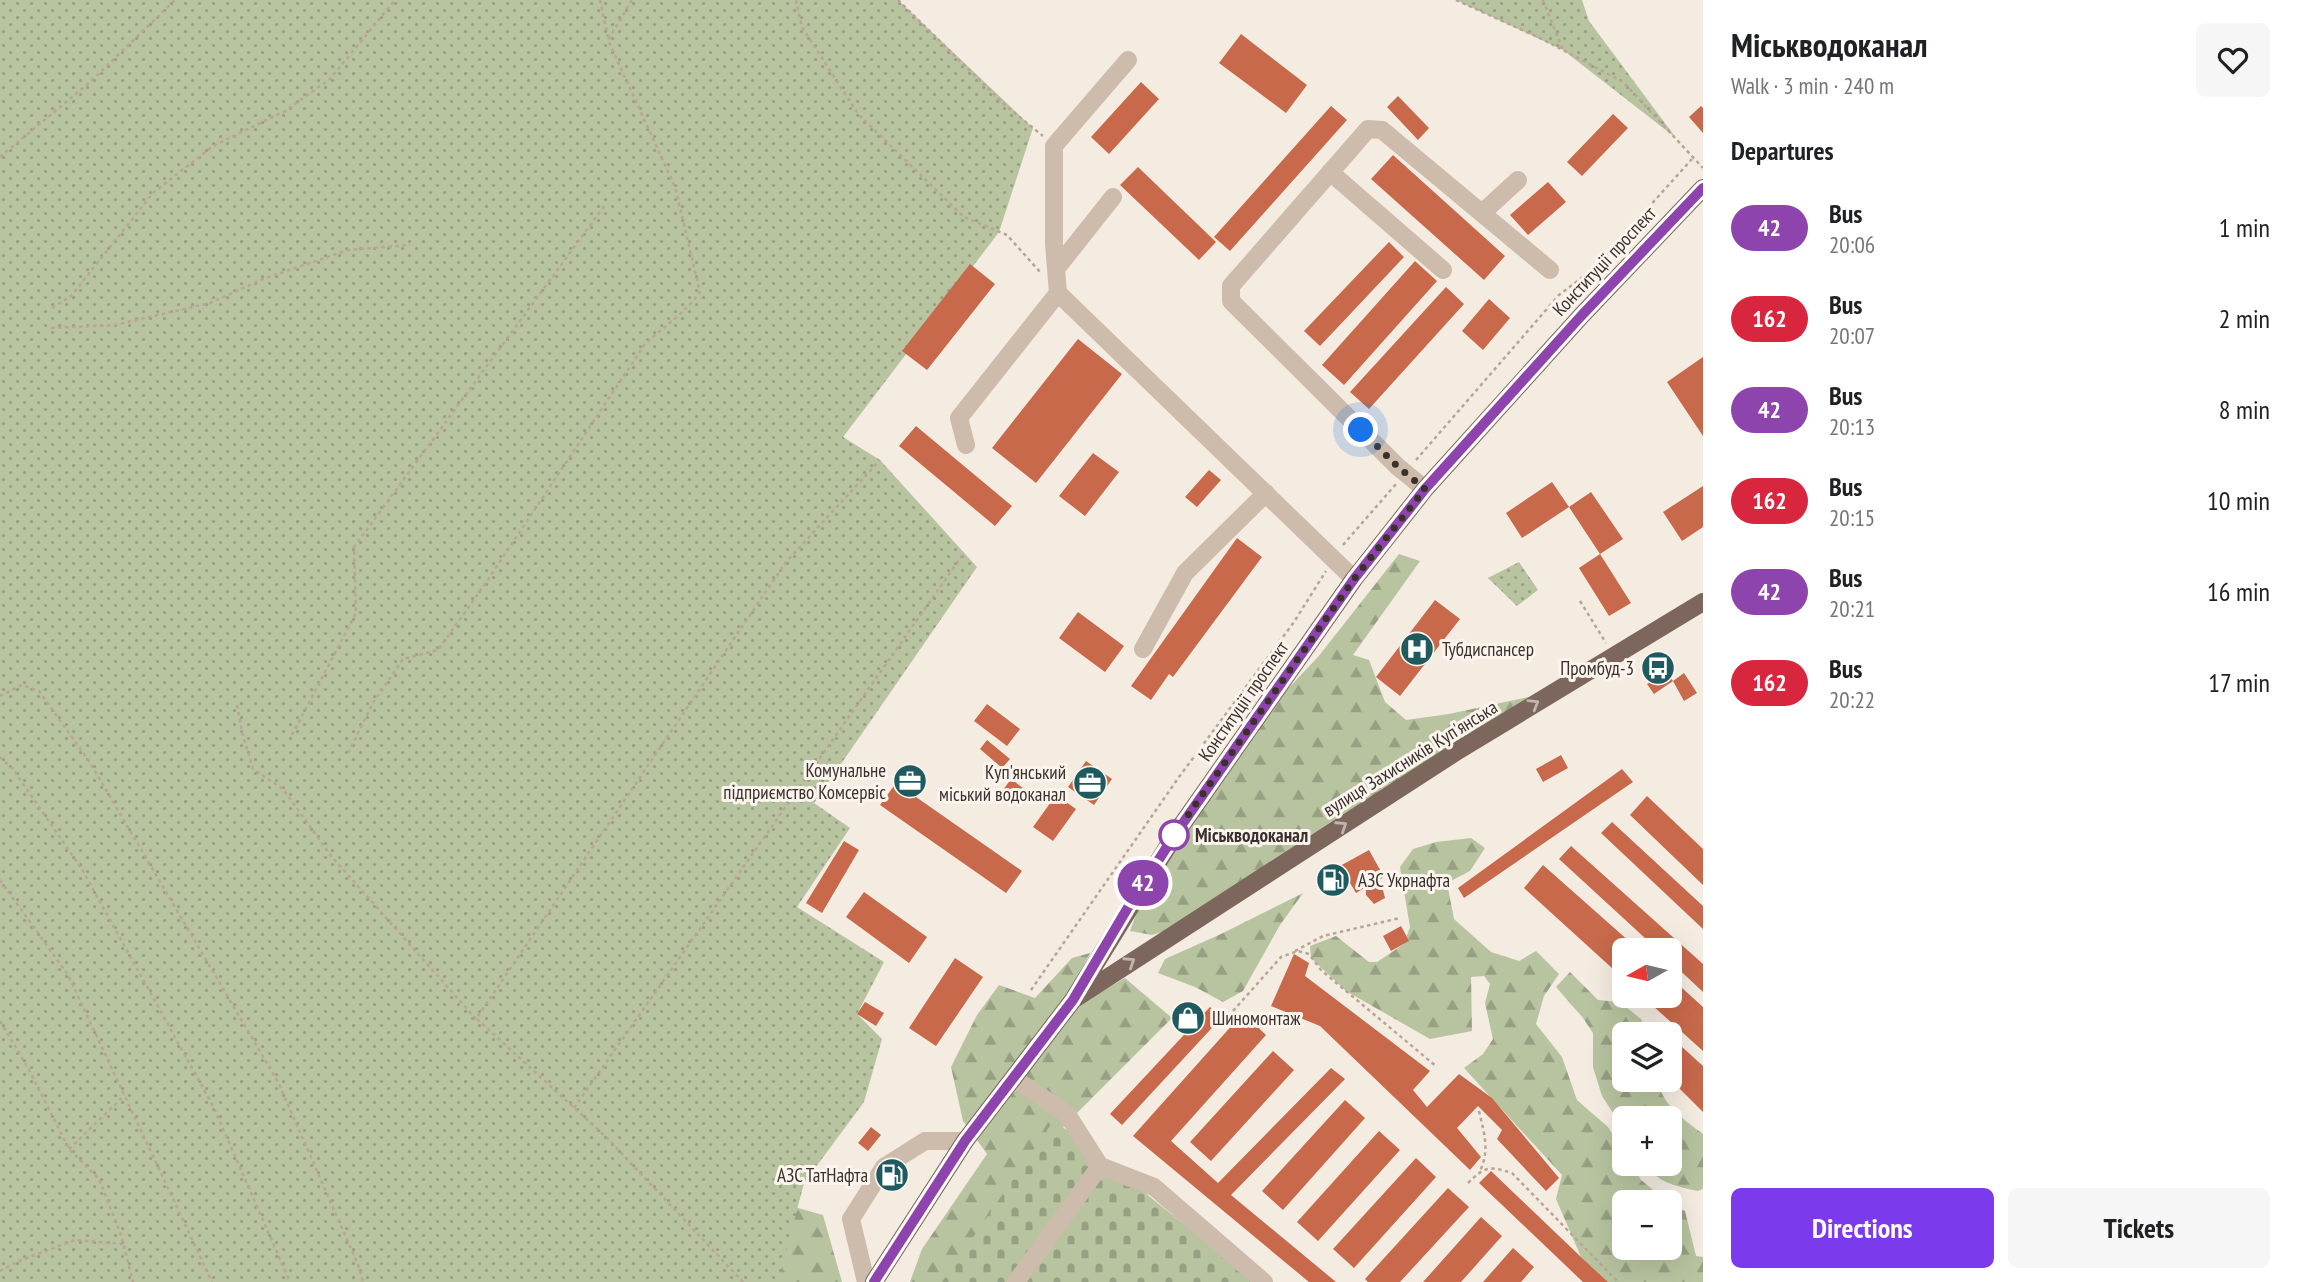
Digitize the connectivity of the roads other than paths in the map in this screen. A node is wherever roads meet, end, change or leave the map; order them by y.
1 (1128, 60) dead end
2 (1330, 172) junction
3 (1518, 180) dead end
4 (1703, 188) edge
5 (1113, 197) dead end
6 (1482, 213) junction
7 (1443, 270) dead end
8 (1550, 270) dead end
9 (1049, 271) junction
10 (1058, 293) junction
11 (966, 445) dead end
12 (1425, 489) junction
13 (1266, 493) junction
14 (1354, 579) junction
15 (1703, 602) edge
16 (1143, 649) dead end
17 (1073, 1000) junction
18 (1013, 1078) junction
19 (965, 1141) junction
20 (1100, 1166) junction
21 (866, 1282) edge
22 (874, 1282) edge
23 (1016, 1282) edge
24 (1264, 1282) edge

1 - 9 lane
2 - 6 lane
2 - 7 lane
2 - 12 lane
3 - 6 lane
4 - 12 main road, Конституції проспект
5 - 9 lane
6 - 8 lane
9 - 10 lane
10 - 11 lane
10 - 13 lane
12 - 14 main road, Конституції проспект
13 - 14 lane
13 - 16 lane
14 - 17 main road, Конституції проспект
17 -> 15 main road, вулиця Захисників Куп'янська
17 - 18 main road, Конституції проспект
18 - 19 main road, Конституції проспект
18 - 20 lane
19 - 21 lane
19 - 22 main road, Конституції проспект
20 - 23 lane
20 - 24 lane

